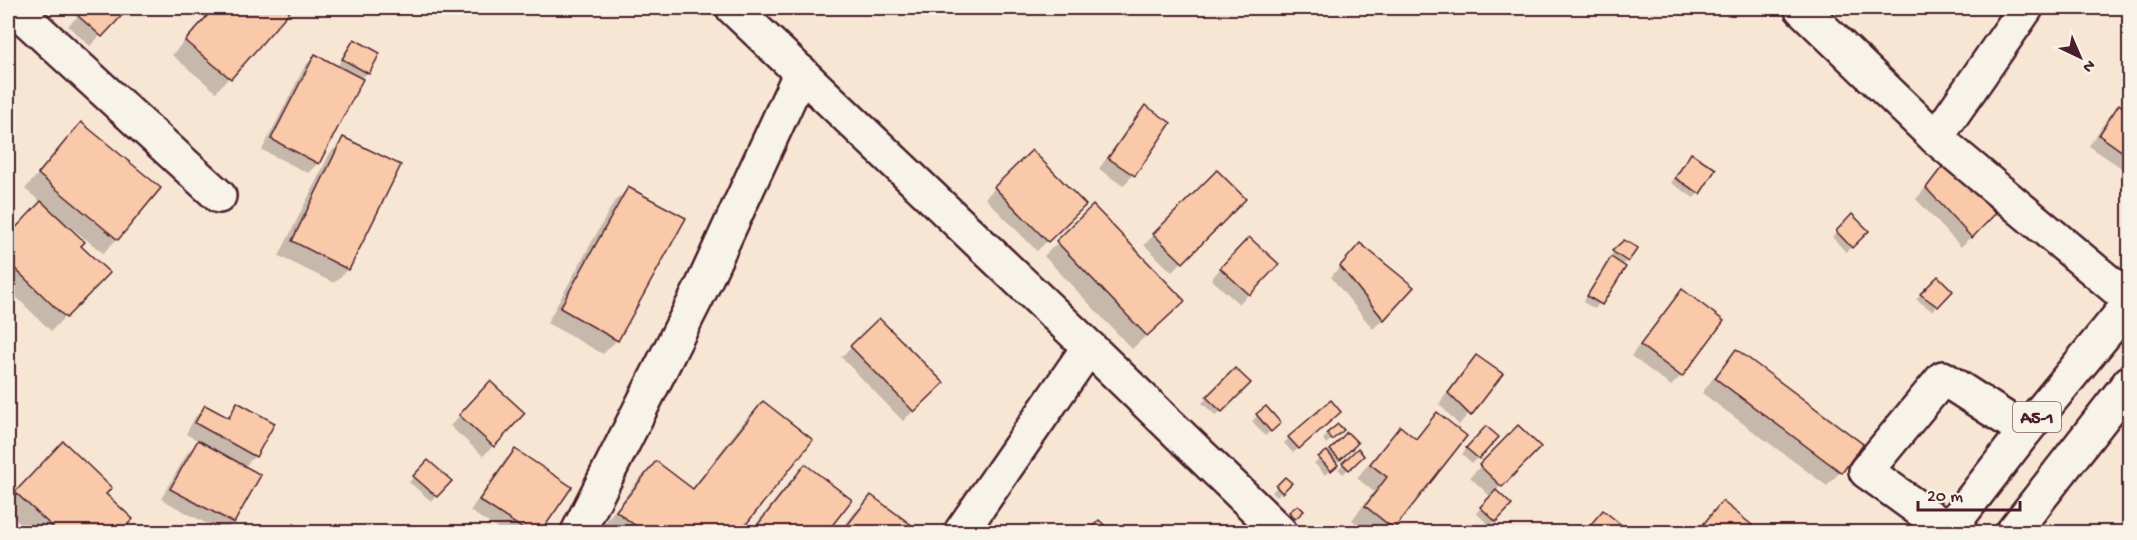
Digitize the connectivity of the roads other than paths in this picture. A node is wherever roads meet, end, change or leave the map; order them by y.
1 (14, 8) edge
2 (733, 8) edge
3 (1801, 8) edge
4 (2026, 8) edge
5 (801, 72) junction
6 (1936, 138) junction
7 (219, 196) dead end
8 (2130, 302) edge
9 (1089, 347) junction
10 (2130, 382) edge
11 (2025, 431) junction
12 (1948, 531) edge
13 (578, 532) edge
14 (961, 532) edge
15 (1280, 532) edge
16 (2013, 532) edge

1 - 7 main road
2 - 5 main road
3 - 6 main road
4 - 6 main road
5 - 9 main road
5 - 13 main road
6 - 8 main road
8 - 11 main road, A5-1
9 - 14 main road
9 - 15 main road
10 - 16 main road, A5-1
11 - 12 main road, A5-1
11 - 12 main road

